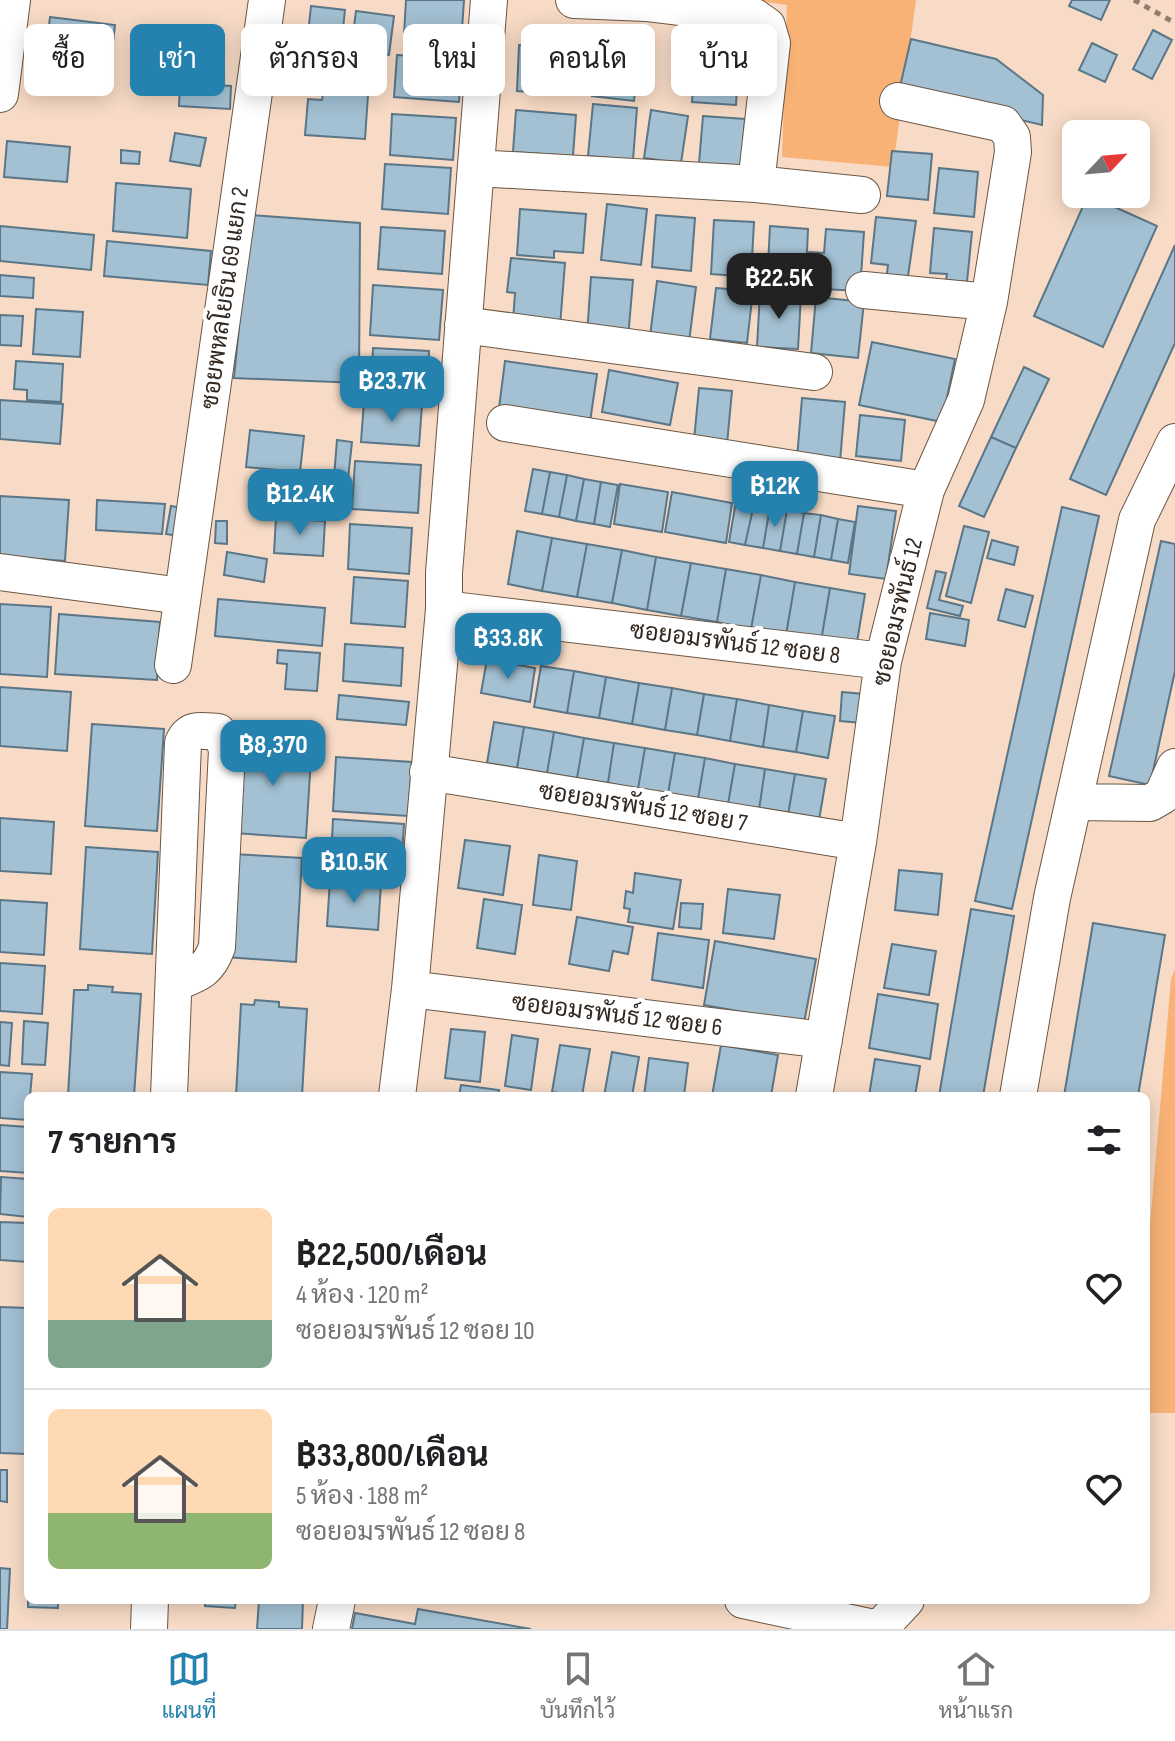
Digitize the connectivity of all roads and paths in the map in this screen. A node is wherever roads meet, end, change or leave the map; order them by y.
1 (12, 0) edge
2 (267, 0) edge
3 (489, 0) edge
4 (574, 0) edge
5 (1134, 0) edge
6 (646, 2) edge
7 (1175, 23) edge
8 (1, 84) edge
9 (898, 101) dead end
10 (476, 168) junction
11 (756, 184) junction
12 (862, 195) dead end
13 (864, 290) dead end
14 (989, 302) junction
15 (463, 325) junction
16 (814, 372) dead end
17 (505, 423) dead end
18 (1175, 442) edge
19 (926, 490) junction
20 (0, 572) edge
21 (182, 596) junction
22 (444, 609) junction
23 (883, 661) junction
24 (173, 665) dead end
25 (1175, 767) edge
26 (428, 772) junction
27 (1074, 802) junction
28 (858, 842) junction
29 (174, 983) junction
30 (410, 989) junction
31 (824, 1040) junction
32 (169, 1092) edge
33 (397, 1092) edge
34 (815, 1092) edge
35 (1019, 1092) edge
36 (150, 1604) edge
37 (336, 1604) edge
38 (741, 1604) edge
39 (761, 1604) edge
40 (902, 1604) edge
41 (149, 1629) edge
42 (331, 1629) edge
43 (736, 1629) edge
44 (879, 1629) edge

1 - 8 street
2 - 21 street, ซอยพหลโยธิน 69 แยก 2
3 - 10 street
4 - 6 street
5 - 7 path
6 - 11 street
9 - 14 street, ซอยอมรพันธ์ 12
10 - 11 street
10 - 15 street
11 - 12 street
13 - 14 street
14 - 19 street, ซอยอมรพันธ์ 12
15 - 16 street
15 - 22 street
17 - 19 street
18 - 27 street
19 - 23 street, ซอยอมรพันธ์ 12
20 - 21 street
21 - 24 street, ซอยพหลโยธิน 69 แยก 2
22 - 23 street, ซอยอมรพันธ์ 12 ซอย 8
22 - 26 street
23 - 28 street, ซอยอมรพันธ์ 12
25 - 27 street
26 - 28 street, ซอยอมรพันธ์ 12 ซอย 7
26 - 30 street
27 - 35 street
28 - 31 street, ซอยอมรพันธ์ 12
29 - 29 street
29 - 32 street
30 - 31 street, ซอยอมรพันธ์ 12 ซอย 6
30 - 33 street
31 - 34 street, ซอยอมรพันธ์ 12
36 - 41 street
37 - 42 street
38 - 43 street
39 - 44 street
40 - 44 street

